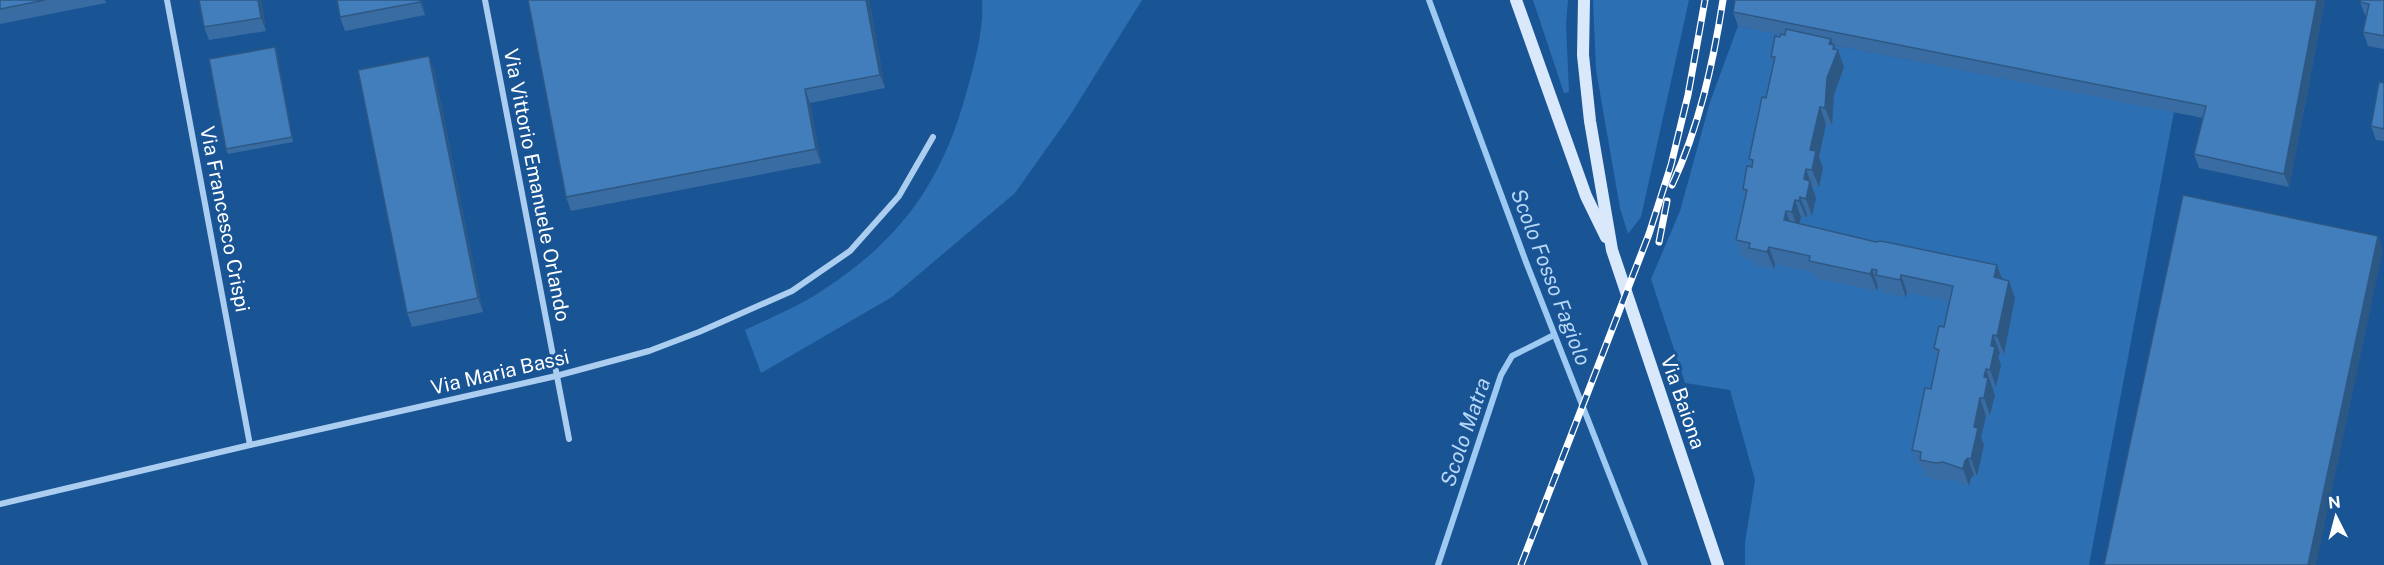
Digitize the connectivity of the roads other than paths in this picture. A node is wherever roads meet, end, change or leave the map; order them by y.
1 (167, 0) edge
2 (485, 0) edge
3 (1516, 0) edge
4 (1584, 0) edge
5 (933, 137) dead end
6 (1612, 250) junction
7 (556, 376) junction
8 (569, 439) dead end
9 (250, 445) junction
10 (0, 504) edge
11 (1718, 565) edge

1 - 9 street, Via Francesco Crispi
2 - 7 street, Via Vittorio Emanuele Orlando
3 - 6 main road, Via Baiona
4 - 6 main road, Via Baiona
5 - 7 street, Via Maria Bassi
6 - 11 main road, Via Baiona
7 - 8 street, Via Vittorio Emanuele Orlando
7 - 9 street, Via Maria Bassi
9 - 10 street, Via Maria Bassi

